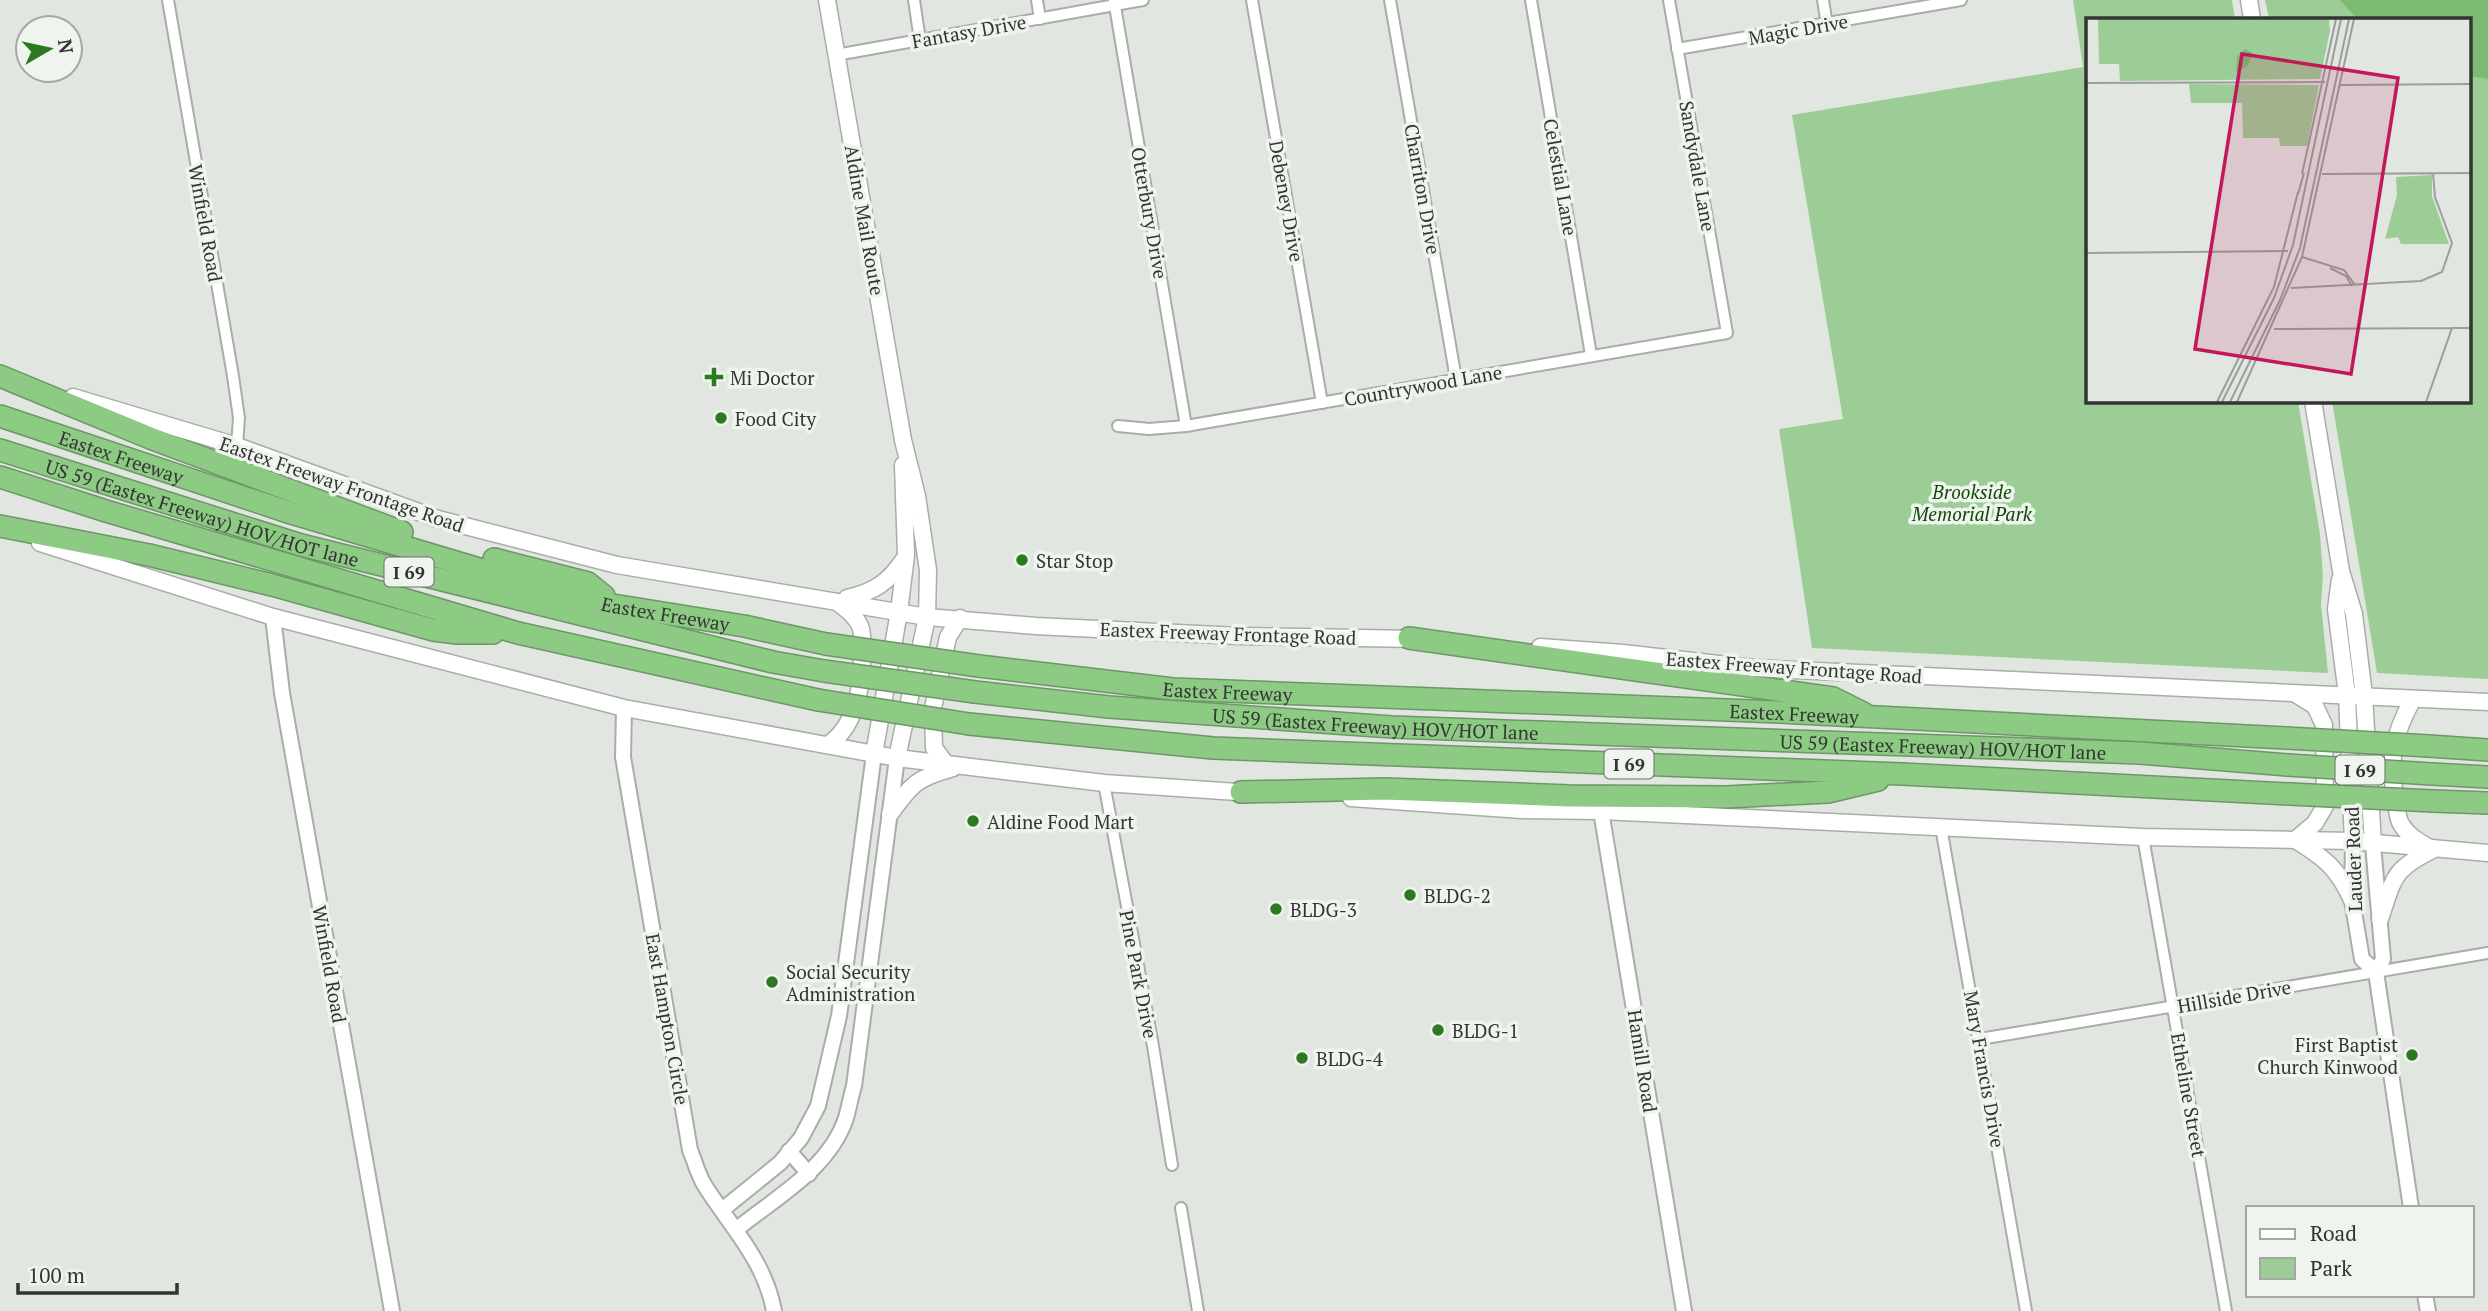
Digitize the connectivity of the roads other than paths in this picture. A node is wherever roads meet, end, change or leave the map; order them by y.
1 (167, 0) edge
2 (827, 0) edge
3 (914, 0) edge
4 (1037, 0) edge
5 (1143, 0) edge
6 (1252, 0) edge
7 (1390, 0) edge
8 (1531, 0) edge
9 (1669, 0) edge
10 (1823, 0) edge
11 (1961, 0) edge
12 (2249, 0) edge
13 (1114, 2) edge
14 (2252, 18) edge
15 (1040, 19) junction
16 (1827, 25) junction
17 (920, 40) junction
18 (1677, 49) junction
19 (836, 55) junction
20 (1727, 332) joint
21 (1591, 355) junction
22 (0, 376) edge
23 (1456, 379) junction
24 (2313, 402) edge
25 (1322, 403) junction
26 (0, 416) edge
27 (1118, 426) dead end
28 (1186, 426) junction
29 (903, 440) junction
30 (237, 446) junction
31 (0, 450) edge
32 (0, 477) edge
33 (0, 528) edge
34 (906, 555) junction
35 (834, 600) junction
36 (613, 605) junction
37 (899, 612) junction
38 (273, 617) junction
39 (927, 617) junction
40 (960, 618) junction
41 (518, 633) junction
42 (1409, 638) junction
43 (2293, 693) junction
44 (2356, 696) junction
45 (2413, 699) junction
46 (2488, 702) edge
47 (624, 708) junction
48 (1871, 717) junction
49 (829, 744) junction
50 (2488, 750) edge
51 (874, 754) junction
52 (897, 758) junction
53 (953, 765) junction
54 (1902, 774) junction
55 (2488, 777) edge
56 (1104, 783) junction
57 (1241, 792) junction
58 (2488, 803) edge
59 (1601, 811) junction
60 (890, 814) junction
61 (1941, 827) junction
62 (2143, 837) junction
63 (2295, 840) junction
64 (2353, 841) junction
65 (2373, 844) junction
66 (2432, 850) junction
67 (2488, 853) edge
68 (859, 862) junction
69 (883, 867) junction
70 (2352, 900) junction
71 (2379, 919) junction
72 (2488, 953) edge
73 (2376, 972) junction
74 (2174, 1006) junction
75 (840, 1012) junction
76 (862, 1014) junction
77 (1980, 1039) junction
78 (789, 1152) junction
79 (1172, 1165) dead end
80 (809, 1174) junction
81 (2412, 1206) edge
82 (1181, 1208) dead end
83 (722, 1210) junction
84 (737, 1229) junction
85 (392, 1311) edge
86 (774, 1311) edge
87 (1198, 1311) edge
88 (1684, 1311) edge
89 (2026, 1311) edge
90 (2226, 1311) edge

1 - 30 street, Winfield Road
2 - 19 main road, Aldine Mail Route
3 - 17 street
4 - 15 street
5 - 13 street, Fantasy Drive
6 - 25 street, Debeney Drive
7 - 23 street, Charriton Drive
8 - 21 street, Celestial Lane
9 - 18 street, Sandydale Lane
10 - 16 street
11 - 16 street, Magic Drive
12 - 14 main road
13 - 15 street, Fantasy Drive
13 - 28 street, Otterbury Drive
15 - 17 street, Fantasy Drive
16 - 18 street, Magic Drive
17 - 19 street, Fantasy Drive
18 - 20 street, Sandydale Lane
19 - 29 main road, Aldine Mail Route
20 - 21 street, Countrywood Lane
21 - 23 street, Countrywood Lane
22 - 30 main road, Eastex Freeway Frontage Road
22 - 36 highway
23 - 25 street, Countrywood Lane
24 - 44 main road, Lauder Road
25 - 28 street, Countrywood Lane
26 - 36 highway, Eastex Freeway / I 69
27 - 28 street, Countrywood Lane
29 - 34 main road, Aldine Mail Route
29 - 39 main road, Aldine Mail Route
30 - 35 main road, Eastex Freeway Frontage Road
31 - 55 highway, US 59 (Eastex Freeway) HOV/HOT lane / I 69, bridge
32 - 41 highway, I 69
33 - 38 main road
33 - 41 highway
34 - 35 main road
34 - 37 main road, Aldine Mail Route
35 - 37 main road, Eastex Freeway Frontage Road
35 - 49 main road
36 - 48 highway, Eastex Freeway / I 69, bridge
37 - 39 main road, Eastex Freeway Frontage Road
37 - 51 main road, Aldine Mail Route
38 - 47 main road
38 - 85 street, Winfield Road
39 - 40 main road, Eastex Freeway Frontage Road
39 - 52 main road, Aldine Mail Route
40 - 42 main road, Eastex Freeway Frontage Road
40 - 53 main road
41 - 54 highway, I 69, bridge
42 - 43 main road, Eastex Freeway Frontage Road
42 - 48 highway
43 - 44 main road, Eastex Freeway Frontage Road
43 - 63 main road
44 - 45 main road, Eastex Freeway Frontage Road
44 - 64 main road, Lauder Road
44 - 65 main road, Lauder Road
45 - 46 main road, Eastex Freeway Frontage Road
45 - 66 main road
47 - 49 main road
47 - 83 street, East Hampton Circle
48 - 50 highway, Eastex Freeway / I 69, bridge
49 - 51 main road
51 - 52 main road
51 - 68 street
52 - 53 main road
52 - 60 street
53 - 56 main road
53 - 60 main road
54 - 57 highway
54 - 58 highway, I 69, bridge
56 - 57 main road
56 - 79 street, Pine Park Drive
57 - 59 main road
59 - 61 main road
59 - 88 street, Hamill Road
60 - 69 street
61 - 62 main road
61 - 77 street, Mary Francis Drive
62 - 63 main road
62 - 74 street, Etheline Street
63 - 64 main road
63 - 70 main road
64 - 65 main road
64 - 70 street, Lauder Road
65 - 66 main road
65 - 71 street, Lauder Road
66 - 67 main road
66 - 71 main road
68 - 69 street
68 - 75 street
69 - 76 street
70 - 73 street, Lauder Road
71 - 73 street, Lauder Road
72 - 73 street, Hillside Drive
73 - 74 street, Hillside Drive
73 - 81 street, Lauder Road
74 - 77 street, Hillside Drive
74 - 90 street, Etheline Street
75 - 76 street
75 - 78 street
76 - 80 street
77 - 89 street, Mary Francis Drive
78 - 80 street
78 - 83 street
80 - 84 street
82 - 87 street
83 - 84 street, East Hampton Circle
84 - 86 street, East Hampton Circle

